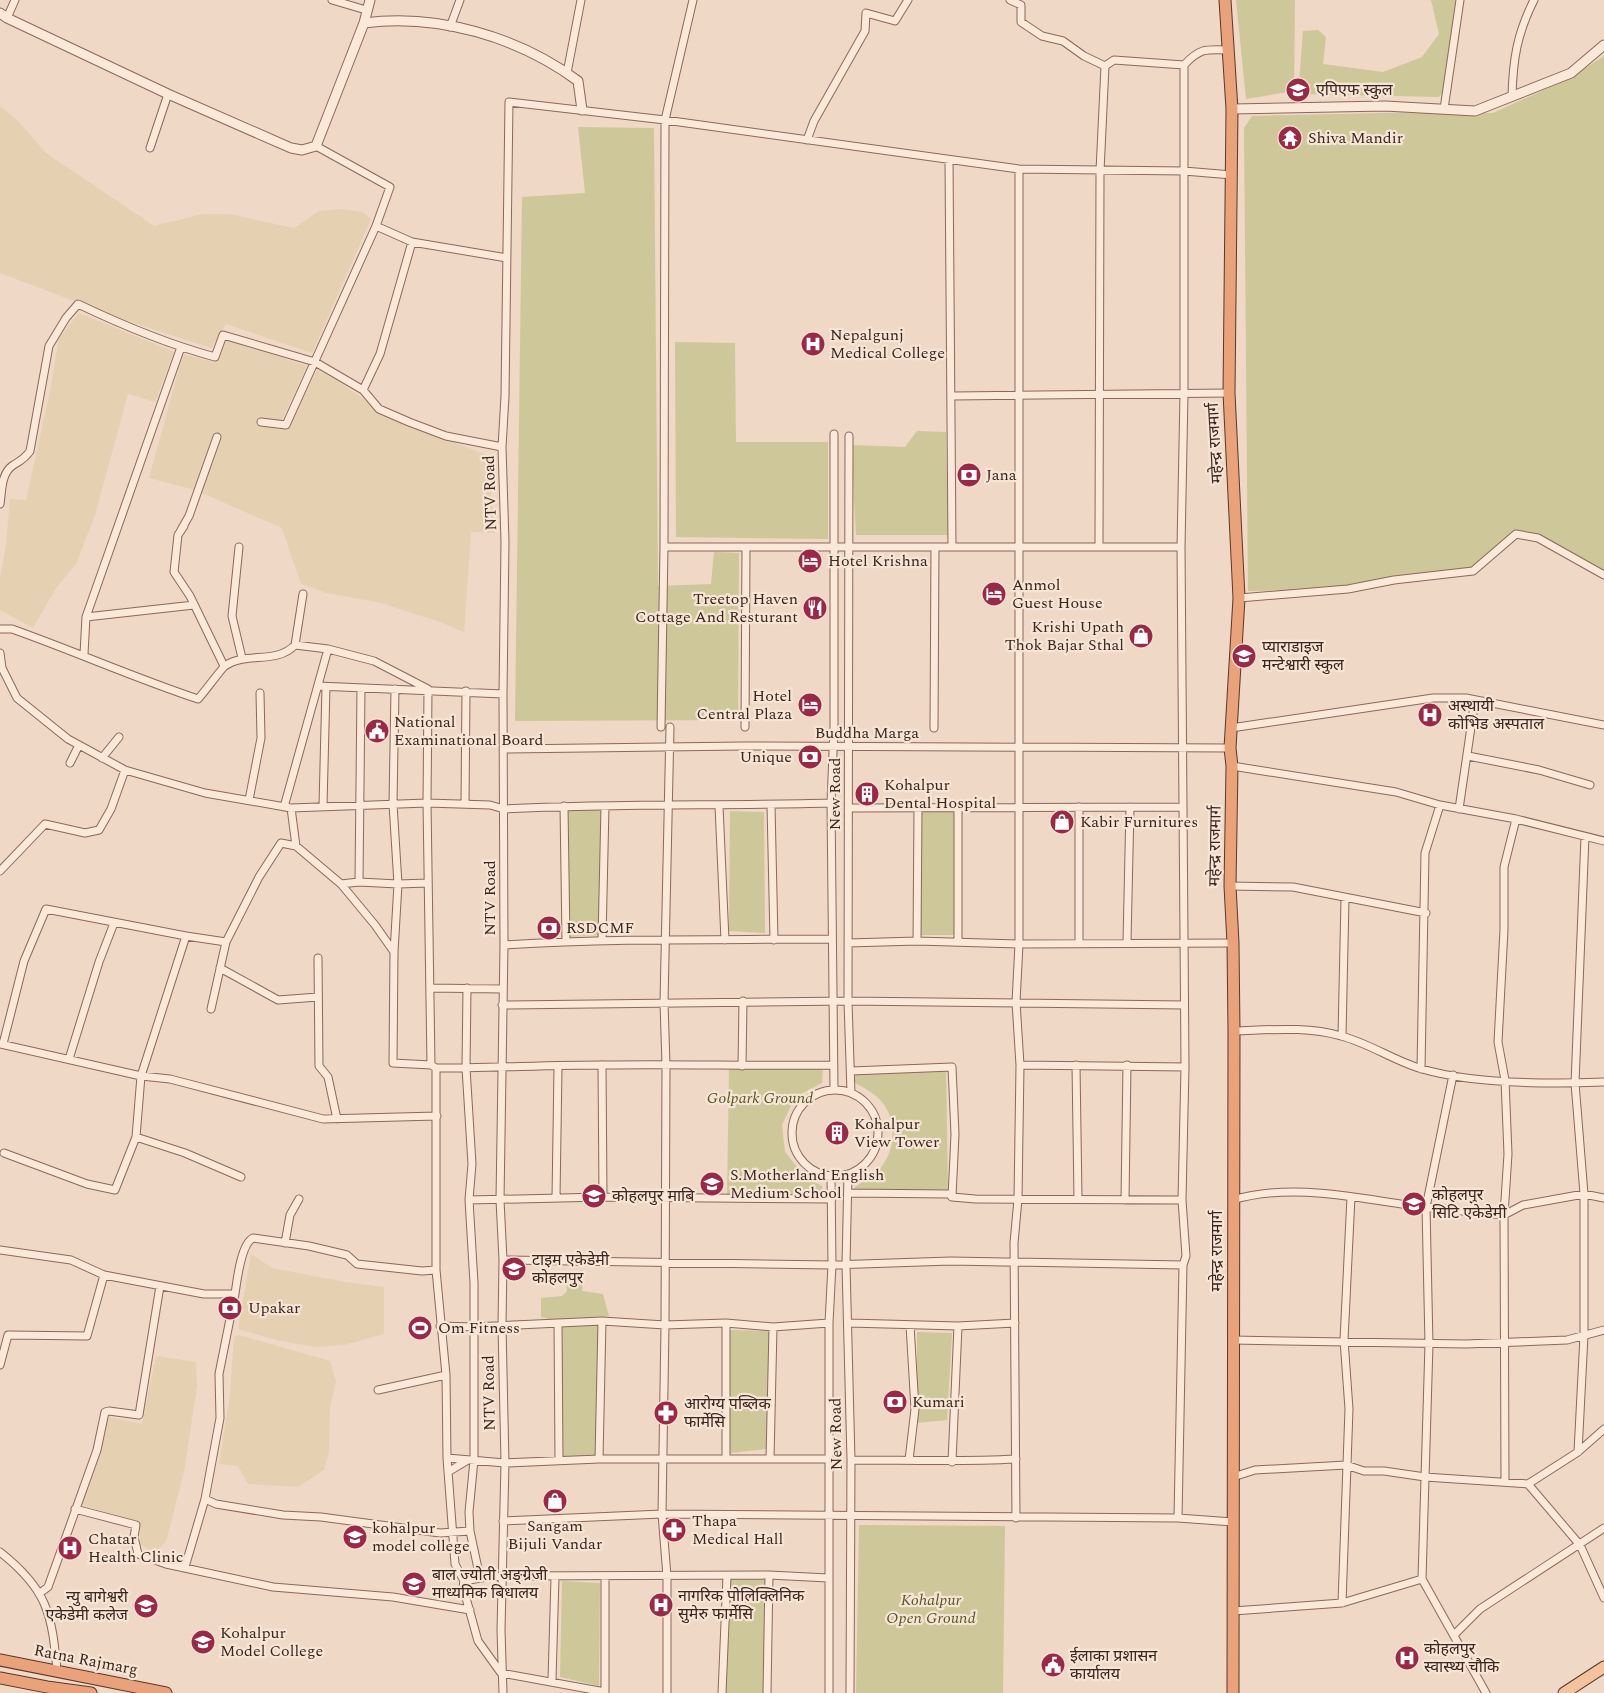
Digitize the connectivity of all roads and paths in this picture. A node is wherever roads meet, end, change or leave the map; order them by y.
1 (15, 0) edge
2 (332, 0) edge
3 (370, 0) edge
4 (460, 0) edge
5 (581, 0) edge
6 (693, 0) edge
7 (908, 0) edge
8 (1010, 0) edge
9 (1226, 0) edge
10 (1460, 0) edge
11 (1534, 0) edge
12 (366, 10) junction
13 (3, 16) edge
14 (364, 23) junction
15 (450, 27) junction
16 (1604, 44) edge
17 (1228, 50) junction
18 (1184, 65) junction
19 (1105, 66) junction
20 (567, 73) junction
21 (168, 94) junction
22 (1512, 96) junction
23 (1232, 109) junction
24 (1444, 109) junction
25 (582, 110) junction
26 (665, 120) junction
27 (808, 140) junction
28 (316, 146) junction
29 (150, 148) dead end
30 (949, 161) junction
31 (1019, 169) junction
32 (1100, 171) junction
33 (1184, 171) junction
34 (1232, 175) junction
35 (376, 226) junction
36 (412, 242) junction
37 (507, 258) junction
38 (182, 348) junction
39 (315, 362) junction
40 (363, 390) junction
41 (1100, 393) junction
42 (1229, 393) junction
43 (1184, 394) junction
44 (1019, 395) junction
45 (953, 396) junction
46 (261, 422) dead end
47 (834, 434) dead end
48 (849, 436) dead end
49 (217, 437) dead end
50 (502, 447) junction
51 (0, 504) edge
52 (184, 526) dead end
53 (178, 536) junction
54 (664, 546) junction
55 (1020, 546) junction
56 (1099, 546) junction
57 (239, 547) dead end
58 (835, 547) junction
59 (850, 547) junction
60 (935, 547) junction
61 (952, 547) junction
62 (1181, 547) junction
63 (746, 548) junction
64 (1604, 575) edge
65 (303, 594) dead end
66 (1239, 598) junction
67 (194, 605) junction
68 (86, 618) junction
69 (0, 629) edge
70 (295, 645) junction
71 (328, 649) junction
72 (0, 653) edge
73 (84, 654) junction
74 (242, 658) junction
75 (224, 666) junction
76 (4, 672) junction
77 (0, 681) edge
78 (322, 687) junction
79 (361, 688) junction
80 (395, 689) junction
81 (428, 689) junction
82 (466, 691) junction
83 (260, 693) dead end
84 (503, 694) junction
85 (1475, 700) junction
86 (1604, 725) edge
87 (670, 726) dead end
88 (661, 727) dead end
89 (745, 727) dead end
90 (934, 728) dead end
91 (1231, 728) junction
92 (119, 737) dead end
93 (79, 745) junction
94 (670, 746) junction
95 (833, 746) junction
96 (849, 747) junction
97 (1018, 747) junction
98 (1184, 748) junction
99 (1230, 748) junction
100 (504, 749) junction
101 (1468, 756) junction
102 (102, 758) junction
103 (70, 763) dead end
104 (1232, 766) junction
105 (126, 770) junction
106 (1590, 785) dead end
107 (248, 800) junction
108 (669, 803) junction
109 (831, 803) junction
110 (393, 804) junction
111 (427, 804) junction
112 (464, 804) junction
113 (360, 805) junction
114 (772, 805) junction
115 (1440, 805) junction
116 (322, 806) junction
117 (564, 806) junction
118 (605, 806) junction
119 (720, 806) junction
120 (288, 807) junction
121 (1018, 807) junction
122 (1079, 807) junction
123 (1130, 807) junction
124 (1184, 807) junction
125 (849, 808) junction
126 (918, 808) junction
127 (958, 808) junction
128 (504, 809) junction
129 (1459, 809) junction
130 (1516, 819) junction
131 (1586, 837) junction
132 (1604, 841) edge
133 (296, 846) junction
134 (0, 871) edge
135 (358, 882) junction
136 (428, 883) junction
137 (341, 884) junction
138 (398, 884) junction
139 (1230, 886) junction
140 (1345, 899) junction
141 (1426, 913) junction
142 (114, 923) junction
143 (186, 936) junction
144 (832, 939) junction
145 (602, 940) junction
146 (725, 940) junction
147 (774, 940) junction
148 (566, 941) junction
149 (917, 941) junction
150 (226, 942) junction
151 (665, 942) junction
152 (958, 942) junction
153 (1127, 942) junction
154 (848, 943) junction
155 (1078, 943) junction
156 (1184, 943) junction
157 (1233, 943) junction
158 (1019, 944) junction
159 (504, 945) junction
160 (394, 952) junction
161 (318, 958) dead end
162 (220, 968) junction
163 (430, 988) junction
164 (467, 988) junction
165 (502, 989) junction
166 (318, 997) junction
167 (743, 1001) junction
168 (848, 1001) junction
169 (664, 1002) junction
170 (832, 1002) junction
171 (1016, 1002) junction
172 (502, 1005) junction
173 (1184, 1005) junction
174 (211, 1009) dead end
175 (1234, 1031) junction
176 (1342, 1036) junction
177 (2, 1044) edge
178 (69, 1059) junction
179 (602, 1065) junction
180 (666, 1065) junction
181 (832, 1065) junction
182 (1020, 1065) junction
183 (1076, 1065) junction
184 (1127, 1065) junction
185 (742, 1066) junction
186 (433, 1067) junction
187 (558, 1067) junction
188 (1185, 1067) junction
189 (466, 1068) junction
190 (502, 1069) junction
191 (1421, 1069) junction
192 (851, 1071) junction
193 (1453, 1075) junction
194 (141, 1076) junction
195 (1505, 1080) junction
196 (1604, 1082) edge
197 (1575, 1083) junction
198 (834, 1090) junction
199 (851, 1093) junction
200 (437, 1116) junction
201 (337, 1119) junction
202 (136, 1137) junction
203 (4, 1153) dead end
204 (848, 1174) junction
205 (831, 1176) junction
206 (241, 1177) dead end
207 (849, 1193) junction
208 (1584, 1194) junction
209 (603, 1197) junction
210 (665, 1197) junction
211 (952, 1197) junction
212 (1351, 1197) junction
213 (556, 1198) junction
214 (1604, 1198) edge
215 (299, 1199) dead end
216 (832, 1199) junction
217 (1018, 1199) junction
218 (1078, 1199) junction
219 (469, 1200) junction
220 (500, 1200) junction
221 (1125, 1200) junction
222 (1182, 1200) junction
223 (1233, 1200) junction
224 (1426, 1207) junction
225 (1504, 1215) junction
226 (286, 1243) junction
227 (0, 1250) edge
228 (503, 1260) junction
229 (665, 1262) junction
230 (1014, 1262) junction
231 (832, 1265) junction
232 (846, 1265) junction
233 (1183, 1265) junction
234 (436, 1270) junction
235 (104, 1275) junction
236 (160, 1286) junction
237 (234, 1294) junction
238 (602, 1321) junction
239 (558, 1323) junction
240 (726, 1323) junction
241 (829, 1323) junction
242 (849, 1323) junction
243 (1015, 1323) junction
244 (665, 1325) junction
245 (910, 1325) junction
246 (440, 1326) junction
247 (502, 1326) junction
248 (958, 1326) junction
249 (473, 1327) junction
250 (773, 1327) junction
251 (1604, 1330) edge
252 (1584, 1336) junction
253 (1232, 1340) junction
254 (1344, 1340) junction
255 (1506, 1341) junction
256 (1429, 1344) junction
257 (0, 1365) edge
258 (446, 1376) junction
259 (378, 1390) dead end
260 (1604, 1429) edge
261 (1578, 1452) junction
262 (447, 1458) junction
263 (726, 1458) junction
264 (599, 1459) junction
265 (662, 1459) junction
266 (770, 1459) junction
267 (829, 1459) junction
268 (1016, 1459) junction
269 (471, 1460) junction
270 (559, 1460) junction
271 (851, 1460) junction
272 (909, 1460) junction
273 (952, 1462) junction
274 (505, 1463) junction
275 (1346, 1465) junction
276 (448, 1472) junction
277 (1233, 1477) junction
278 (1425, 1477) junction
279 (1505, 1481) junction
280 (1528, 1484) junction
281 (205, 1499) junction
282 (75, 1508) junction
283 (662, 1514) junction
284 (829, 1515) junction
285 (850, 1516) junction
286 (1016, 1518) junction
287 (1178, 1518) junction
288 (503, 1521) junction
289 (1233, 1522) junction
290 (1604, 1528) edge
291 (470, 1531) junction
292 (454, 1532) junction
293 (1580, 1545) junction
294 (0, 1552) edge
295 (185, 1566) junction
296 (769, 1575) junction
297 (504, 1576) junction
298 (667, 1576) junction
299 (727, 1576) junction
300 (555, 1577) junction
301 (605, 1577) junction
302 (480, 1578) junction
303 (828, 1578) junction
304 (1422, 1578) junction
305 (464, 1581) junction
306 (40, 1593) junction
307 (1604, 1598) edge
308 (1342, 1603) junction
309 (470, 1610) junction
310 (1233, 1611) junction
311 (1454, 1636) junction
312 (0, 1660) edge
313 (1604, 1667) edge
314 (57, 1671) junction
315 (501, 1672) junction
316 (0, 1678) edge
317 (552, 1680) junction
318 (90, 1693) edge
319 (166, 1693) edge
320 (503, 1693) edge
321 (667, 1693) edge
322 (722, 1693) edge
323 (767, 1693) edge
324 (829, 1693) edge
325 (850, 1693) edge
326 (1233, 1693) edge
327 (1486, 1693) edge
328 (1564, 1693) edge

1 - 13 street
2 - 12 street
3 - 12 street
4 - 15 street
5 - 20 street
6 - 26 street
7 - 27 street
8 - 19 street
9 - 17 highway, महेन्द्र राजमार्ग
10 - 24 street
11 - 22 street
12 - 14 street
13 - 21 street
14 - 15 street
14 - 28 street
15 - 20 street
16 - 22 street
17 - 18 street
17 - 23 highway, महेन्द्र राजमार्ग
18 - 19 street
18 - 33 street
19 - 32 street
20 - 25 street
21 - 28 street
21 - 29 street
22 - 24 street
23 - 24 street
23 - 34 highway, महेन्द्र राजमार्ग
25 - 26 street
25 - 37 street, NTV Road
26 - 27 street
26 - 54 street
27 - 30 street
28 - 35 street
30 - 31 street
30 - 45 street
31 - 32 street
31 - 44 street
32 - 33 street
32 - 41 street
33 - 34 street
33 - 43 street
34 - 42 highway, महेन्द्र राजमार्ग
35 - 36 street
35 - 39 street
36 - 37 street
36 - 40 street
37 - 50 street, NTV Road
38 - 39 street
38 - 51 street
38 - 68 street
39 - 40 street
39 - 46 street
40 - 50 street
41 - 43 street
41 - 44 street
41 - 56 street
42 - 43 street
42 - 66 highway, महेन्द्र राजमार्ग
43 - 62 street
44 - 45 street
44 - 55 street
45 - 61 street
47 - 58 street, New Road
48 - 59 street, New Road
49 - 53 street
50 - 84 street, NTV Road
52 - 53 street
53 - 67 street
54 - 63 street
54 - 88 street
55 - 56 street
55 - 61 street
55 - 97 street
56 - 62 street
57 - 74 street
58 - 59 street
58 - 63 street
58 - 95 street, New Road
59 - 60 street
59 - 96 street, New Road
60 - 61 street
60 - 90 street
62 - 98 street
63 - 89 street
64 - 66 street
65 - 70 street
66 - 91 highway, महेन्द्र राजमार्ग
67 - 68 street
67 - 75 street
68 - 73 street
69 - 73 street
70 - 71 street
70 - 74 street
71 - 78 street
71 - 81 street
72 - 76 street
73 - 75 street
74 - 75 street
76 - 77 street
76 - 93 street
78 - 79 street
78 - 116 street
78 - 120 street
79 - 80 street
79 - 113 street
80 - 81 street
80 - 110 street
81 - 82 street
81 - 111 street
82 - 84 street
82 - 112 street
83 - 107 street
84 - 100 street, NTV Road
85 - 86 street
85 - 91 street
85 - 101 street
87 - 94 street
91 - 99 highway, महेन्द्र राजमार्ग
92 - 102 street
93 - 102 street
93 - 103 street
94 - 95 street, Buddha Marga
94 - 100 street, Buddha Marga
94 - 108 street
95 - 96 street, Buddha Marga
95 - 109 street, New Road
96 - 97 street, Buddha Marga
96 - 125 street, New Road
97 - 98 street, Buddha Marga
97 - 121 street
98 - 99 street, Buddha Marga
98 - 124 street
99 - 104 highway, महेन्द्र राजमार्ग
100 - 128 street, NTV Road
101 - 106 street
101 - 129 street
102 - 105 street
104 - 115 street
104 - 139 highway, महेन्द्र राजमार्ग
105 - 107 street
105 - 134 street
107 - 120 street
108 - 118 street
108 - 119 street
108 - 151 street
109 - 114 street
109 - 144 street, New Road
110 - 111 street
110 - 113 street
110 - 138 street
111 - 112 street
111 - 136 street
112 - 128 street
113 - 116 street
113 - 135 street
114 - 119 street
114 - 147 street
115 - 129 street
115 - 141 street
116 - 120 street
117 - 118 street
117 - 128 street
117 - 148 street
118 - 145 street
119 - 146 street
120 - 133 street
121 - 122 street
121 - 127 street
121 - 158 street
122 - 123 street
122 - 155 street
123 - 124 street
123 - 153 street
124 - 156 street
125 - 126 street
125 - 154 street, New Road
126 - 127 street
126 - 149 street
127 - 152 street
128 - 159 street, NTV Road
129 - 130 street
130 - 131 street
130 - 195 street
131 - 132 street
131 - 197 street
133 - 137 street
133 - 150 street
135 - 137 street
135 - 138 street
136 - 138 street
136 - 163 street
137 - 160 street
138 - 160 street
139 - 140 street
139 - 157 highway, महेन्द्र राजमार्ग
140 - 141 street
140 - 176 street
141 - 191 street
142 - 143 street
142 - 177 street
142 - 178 street
143 - 150 street
143 - 194 street
144 - 147 street
144 - 170 street, New Road
145 - 148 street
145 - 151 street
146 - 147 street
146 - 151 street
148 - 159 street
149 - 152 street
149 - 154 street
150 - 162 street
151 - 169 street
152 - 158 street
153 - 155 street
153 - 156 street
154 - 168 street, New Road
155 - 158 street
156 - 157 street
156 - 173 street
157 - 175 highway, महेन्द्र राजमार्ग
158 - 171 street
159 - 165 street, NTV Road
160 - 186 street
161 - 166 street
162 - 166 street
162 - 174 street
163 - 164 street
163 - 186 street
164 - 165 street
164 - 189 street
165 - 172 street, NTV Road
166 - 201 street
167 - 169 street
167 - 170 street
167 - 185 street
168 - 170 street
168 - 171 street
168 - 192 street, New Road
169 - 172 street
169 - 180 street
170 - 181 street, New Road
171 - 173 street
171 - 182 street
172 - 190 street, NTV Road
173 - 188 street
175 - 176 street
175 - 223 highway, महेन्द्र राजमार्ग
176 - 191 street
177 - 178 street
178 - 194 street
179 - 180 street
179 - 187 street
179 - 209 street
180 - 185 street
180 - 210 street
181 - 185 street
181 - 198 street, New Road
182 - 183 street
182 - 217 street
183 - 184 street
183 - 218 street
184 - 188 street
184 - 221 street
186 - 189 street
186 - 200 street
187 - 190 street
187 - 213 street
188 - 222 street
189 - 190 street
189 - 219 street
190 - 220 street, NTV Road
191 - 193 street
192 - 199 street, New Road
192 - 211 street
193 - 195 street
193 - 224 street
194 - 201 street
194 - 202 street
195 - 197 street
195 - 225 street
196 - 197 street
197 - 208 street
198 - 199 street
198 - 205 street
199 - 204 street
200 - 201 street
200 - 234 street
202 - 203 street
202 - 206 street
204 - 205 street
204 - 207 street, New Road
205 - 216 street, New Road
207 - 211 street
207 - 232 street, New Road
208 - 214 street
208 - 225 street
208 - 252 street
209 - 210 street
209 - 213 street
210 - 216 street
210 - 229 street
211 - 217 street
212 - 223 street
212 - 224 street
212 - 254 street
213 - 220 street
215 - 226 street
216 - 231 street, New Road
217 - 218 street
217 - 230 street
218 - 221 street
219 - 220 street
219 - 249 street
220 - 228 street, NTV Road
221 - 222 street
222 - 233 street
223 - 253 highway, महेन्द्र राजमार्ग
224 - 225 street
224 - 256 street
225 - 255 street
226 - 234 street
226 - 237 street
227 - 235 street
228 - 229 street
228 - 247 street, NTV Road
229 - 231 street
229 - 244 street
230 - 232 street
230 - 233 street
230 - 243 street
231 - 232 street
231 - 241 street, New Road
232 - 242 street, New Road
233 - 287 street
234 - 246 street
235 - 236 street
235 - 257 street
236 - 237 street
236 - 282 street
237 - 281 street
238 - 239 street
238 - 244 street
238 - 264 street
239 - 247 street
239 - 270 street
240 - 244 street
240 - 250 street
240 - 263 street
241 - 250 street
241 - 267 street, New Road
242 - 245 street
242 - 271 street, New Road
243 - 248 street
243 - 268 street
244 - 265 street
245 - 248 street
245 - 272 street
246 - 249 street
246 - 258 street
247 - 249 street
247 - 274 street, NTV Road
248 - 273 street
249 - 269 street
250 - 266 street
251 - 252 street
252 - 255 street
252 - 261 street
253 - 254 street
253 - 277 highway, महेन्द्र राजमार्ग
254 - 256 street
254 - 275 street
255 - 256 street
255 - 279 street
256 - 278 street
258 - 259 street
258 - 262 street
260 - 261 street
261 - 280 street
262 - 269 street
262 - 276 street
263 - 265 street
263 - 266 street
264 - 265 street
264 - 270 street
265 - 283 street
266 - 267 street
267 - 284 street, New Road
268 - 273 street
268 - 286 street
269 - 274 street
269 - 276 street
269 - 291 street
270 - 274 street
271 - 272 street
271 - 285 street, New Road
272 - 273 street
274 - 288 street, NTV Road
275 - 277 street
275 - 278 street
275 - 308 street
276 - 292 street
277 - 289 highway, महेन्द्र राजमार्ग
278 - 279 street
278 - 304 street
279 - 280 street
280 - 293 street
281 - 292 street
281 - 295 street
282 - 295 street
282 - 306 street
283 - 284 street
283 - 288 street
283 - 298 street
284 - 285 street
284 - 303 street, New Road
285 - 286 street
285 - 325 street, New Road
286 - 287 street
287 - 289 street
288 - 297 street, NTV Road
289 - 310 highway, महेन्द्र राजमार्ग
290 - 293 street
291 - 292 street
291 - 302 street
292 - 305 street
293 - 307 street
293 - 311 street
294 - 306 street
295 - 309 street
296 - 299 street
296 - 303 street
296 - 323 street
297 - 300 street
297 - 302 street
297 - 315 street, NTV Road
298 - 299 street
298 - 301 street
298 - 321 street
299 - 322 street
300 - 301 street
300 - 317 street
301 - 317 street
302 - 305 street
303 - 324 street, New Road
304 - 308 street
304 - 311 street
305 - 309 street
306 - 314 street
308 - 310 street
309 - 315 street
310 - 326 highway, महेन्द्र राजमार्ग
311 - 327 street
312 - 314 highway, Ratna Rajmarg
313 - 328 main road
314 - 319 highway, Ratna Rajmarg
315 - 317 street
315 - 320 street, NTV Road
316 - 318 highway, Ratna Rajmarg

